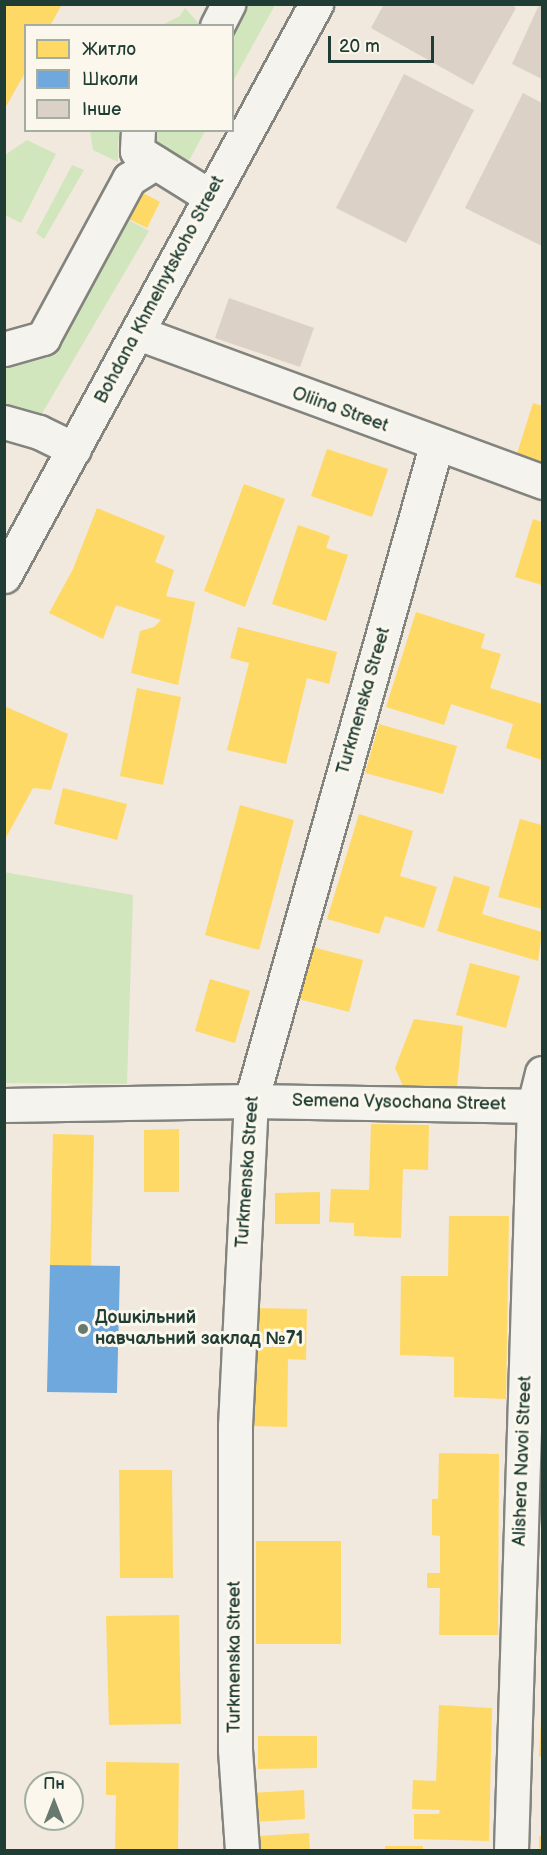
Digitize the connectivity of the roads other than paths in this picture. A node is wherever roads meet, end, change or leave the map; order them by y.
1 (228, 4) edge
2 (316, 4) edge
3 (218, 24) edge
4 (138, 132) edge
5 (155, 164) junction
6 (211, 197) junction
7 (138, 333) junction
8 (4, 349) edge
9 (4, 422) edge
10 (436, 446) junction
11 (74, 448) junction
12 (543, 482) edge
13 (4, 576) edge
14 (543, 1073) edge
15 (251, 1101) junction
16 (4, 1105) edge
17 (538, 1105) edge
18 (242, 1851) edge
19 (511, 1851) edge

1 - 3 street
2 - 6 street, Bohdana Khmelnytskoho Street
4 - 5 street
5 - 6 street
5 - 8 street
6 - 7 street, Bohdana Khmelnytskoho Street
7 - 10 street, Oliina Street
7 - 11 street, Bohdana Khmelnytskoho Street
9 - 11 street
10 - 12 street, Oliina Street
10 - 15 street, Turkmenska Street
11 - 13 street, Bohdana Khmelnytskoho Street
14 - 17 street, Alishera Navoi Street
15 - 16 street, Semena Vysochana Street
15 - 17 street, Semena Vysochana Street
15 - 18 street, Turkmenska Street
17 - 19 street, Alishera Navoi Street

